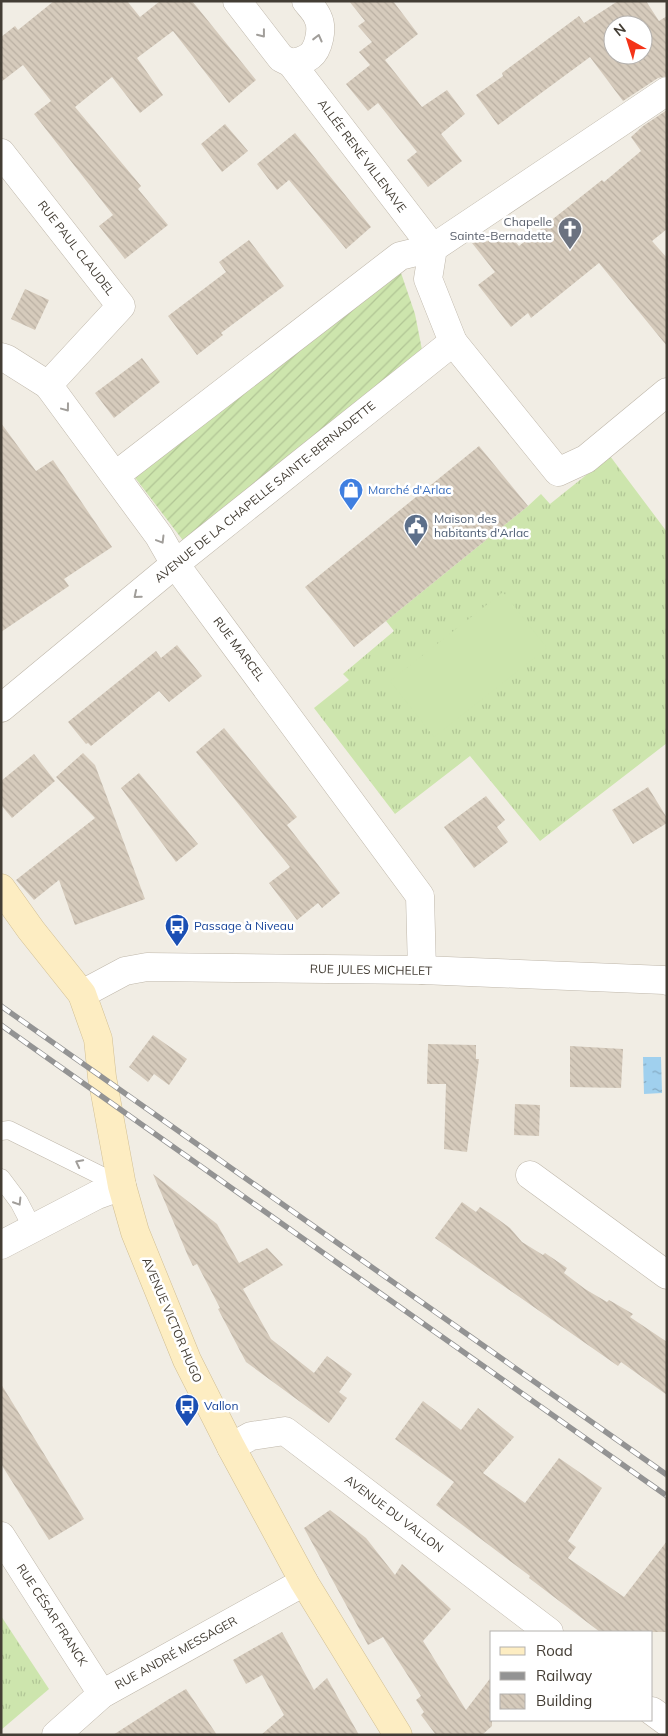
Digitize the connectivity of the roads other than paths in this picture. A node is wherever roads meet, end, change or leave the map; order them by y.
1 (237, 1) edge
2 (306, 1) edge
3 (292, 63) junction
4 (667, 91) edge
5 (1, 153) edge
6 (433, 248) junction
7 (453, 342) junction
8 (1, 357) edge
9 (48, 384) junction
10 (667, 392) edge
11 (116, 475) junction
12 (175, 564) junction
13 (1, 708) edge
14 (1, 888) edge
15 (422, 970) junction
16 (667, 982) edge
17 (82, 994) junction
18 (1, 1131) edge
19 (530, 1175) dead end
20 (1, 1178) edge
21 (122, 1186) junction
22 (33, 1229) junction
23 (1, 1245) edge
24 (667, 1275) edge
25 (231, 1446) junction
26 (3, 1542) edge
27 (304, 1582) junction
28 (548, 1631) edge
29 (102, 1694) junction
30 (653, 1712) edge
31 (667, 1722) edge
32 (56, 1735) edge
33 (398, 1735) edge

1 -> 3 street, ALLÉE RENÉ VILLENAVE
3 -> 2 street
3 - 6 street, ALLÉE RENÉ VILLENAVE
4 - 6 street
5 - 9 street, RUE PAUL CLAUDEL
6 - 7 street
6 - 11 street
7 - 10 street
7 - 12 street, AVENUE DE LA CHAPELLE SAINTE-BERNADETTE
8 - 9 street, RUE MARCEL
9 -> 11 street, RUE MARCEL
11 -> 12 street, RUE MARCEL
12 -> 13 street, AVENUE DE LA CHAPELLE SAINTE-BERNADETTE
12 - 15 street, RUE MARCEL
14 - 17 street, AVENUE VICTOR HUGO
15 - 16 street, RUE JULES MICHELET
15 - 17 street, RUE JULES MICHELET
17 - 21 street, AVENUE VICTOR HUGO
21 -> 18 lane
19 - 24 street
20 -> 22 lane
21 - 22 street
21 - 25 street, AVENUE VICTOR HUGO
22 - 23 street
25 - 27 street, AVENUE VICTOR HUGO
25 - 28 street, AVENUE DU VALLON
26 - 29 street, RUE CÉSAR FRANCK
27 - 29 street, RUE ANDRÉ MESSAGER
27 - 33 street, AVENUE VICTOR HUGO
29 - 32 street, RUE ANDRÉ MESSAGER
30 - 31 street

